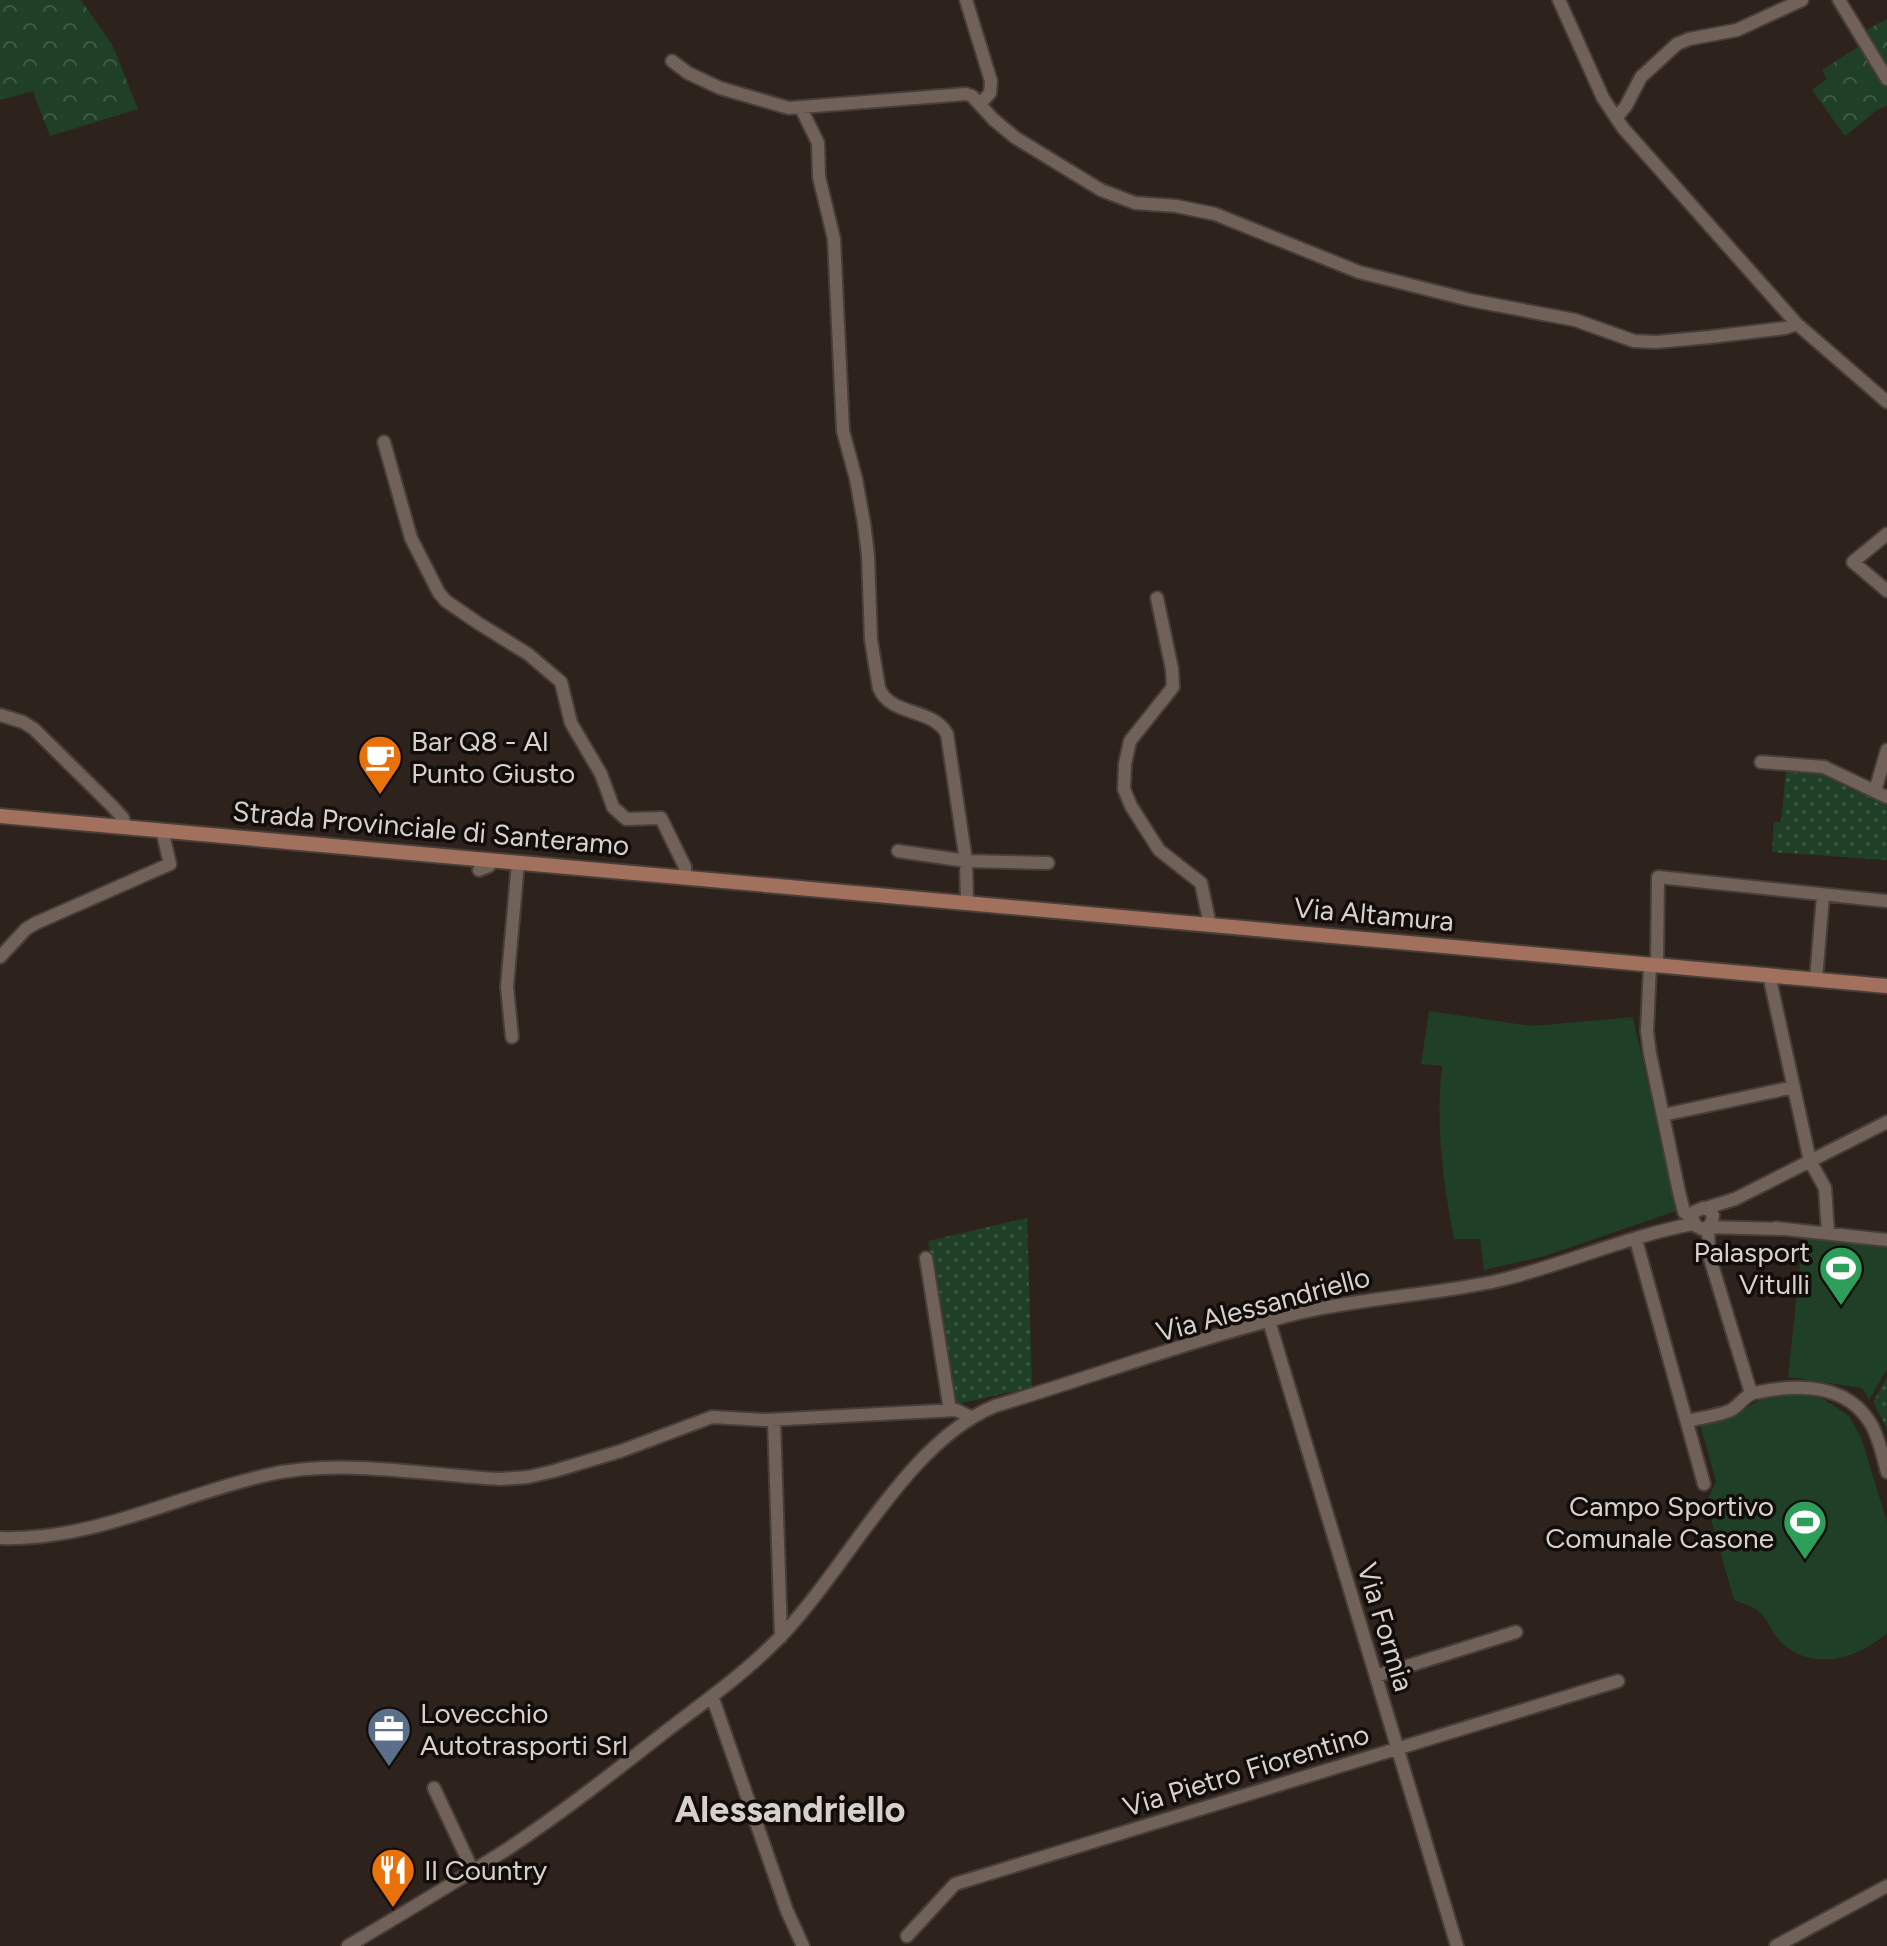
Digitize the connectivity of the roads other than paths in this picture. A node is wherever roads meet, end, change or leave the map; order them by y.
1 (966, 0) edge
2 (1559, 0) edge
3 (1802, 0) edge
4 (1839, 0) edge
5 (672, 61) dead end
6 (1887, 79) edge
7 (980, 104) junction
8 (801, 108) junction
9 (1616, 118) junction
10 (1797, 324) junction
11 (1887, 402) edge
12 (384, 442) dead end
13 (1887, 534) edge
14 (1887, 591) edge
15 (1157, 598) dead end
16 (0, 715) edge
17 (1887, 750) edge
18 (1761, 762) dead end
19 (1881, 794) edge
20 (0, 816) edge
21 (125, 827) junction
22 (162, 830) junction
23 (898, 851) dead end
24 (966, 861) junction
25 (518, 862) junction
26 (1048, 863) dead end
27 (685, 878) junction
28 (857, 893) joint
29 (1823, 896) junction
30 (1887, 901) edge
31 (967, 903) junction
32 (1210, 925) junction
33 (0, 957) edge
34 (1653, 965) junction
35 (1769, 975) junction
36 (1816, 979) junction
37 (1887, 986) edge
38 (512, 1037) dead end
39 (1794, 1087) junction
40 (1663, 1115) junction
41 (1887, 1122) edge
42 (1810, 1161) junction
43 (1701, 1218) junction
44 (1828, 1233) junction
45 (1636, 1240) junction
46 (1887, 1240) edge
47 (926, 1258) dead end
48 (1269, 1321) junction
49 (1751, 1393) junction
50 (950, 1410) junction
51 (971, 1417) junction
52 (774, 1420) junction
53 (1687, 1421) junction
54 (1887, 1472) edge
55 (1704, 1484) dead end
56 (0, 1538) edge
57 (1516, 1632) dead end
58 (781, 1637) junction
59 (1376, 1676) junction
60 (1618, 1681) dead end
61 (712, 1696) junction
62 (1398, 1750) junction
63 (434, 1788) dead end
64 (473, 1871) junction
65 (1887, 1886) edge
66 (907, 1936) dead end
67 (348, 1946) edge
68 (803, 1946) edge
69 (1457, 1946) edge
70 (1776, 1946) edge

1 - 7 street
2 - 9 street
3 - 9 street
4 - 6 street
5 - 8 street
7 - 8 street
7 - 10 street
8 - 24 street
9 - 10 street
10 - 11 street
12 - 27 street
13 - 14 street
15 - 32 street
16 - 21 street
17 - 19 street
18 - 19 street
20 - 21 main road, Strada Provinciale di Santeramo
21 - 22 main road, Strada Provinciale di Santeramo
22 - 25 main road, Strada Provinciale di Santeramo
22 - 33 street
23 - 24 street
24 - 26 street
24 - 31 street
25 - 27 main road, Strada Provinciale di Santeramo
25 - 38 street
27 - 28 main road, Strada Provinciale di Santeramo
28 - 31 main road, Via Altamura
29 - 30 street
29 - 34 street
29 - 36 street
31 - 32 main road, Via Altamura
32 - 34 main road, Via Altamura
34 - 35 main road, Via Altamura
34 - 40 street
35 - 36 main road, Via Altamura
35 - 39 street
36 - 37 main road, Via Altamura
39 - 40 street
39 - 42 street
40 - 43 street
41 - 42 street, Via Alessandriello
42 - 43 street, Via Alessandriello
42 - 44 street
43 - 44 street
43 - 45 street, Via Alessandriello
43 - 49 street
44 - 46 street
45 - 48 street, Via Alessandriello
45 - 53 street
47 - 50 street
48 - 51 street, Via Alessandriello
48 - 59 street, Via Formia
49 - 53 street
49 - 54 street
50 - 51 street
50 - 52 street
51 - 58 street, Via Alessandriello
52 - 56 street
52 - 58 street
53 - 55 street
57 - 59 street
58 - 61 street, Via Alessandriello
59 - 62 street, Via Formia
60 - 62 street, Via Pietro Fiorentino
61 - 64 street, Via Alessandriello
61 - 68 street
62 - 66 street, Via Pietro Fiorentino
62 - 69 street, Via Formia
63 - 64 street
64 - 67 street, Via Alessandriello
65 - 70 street

